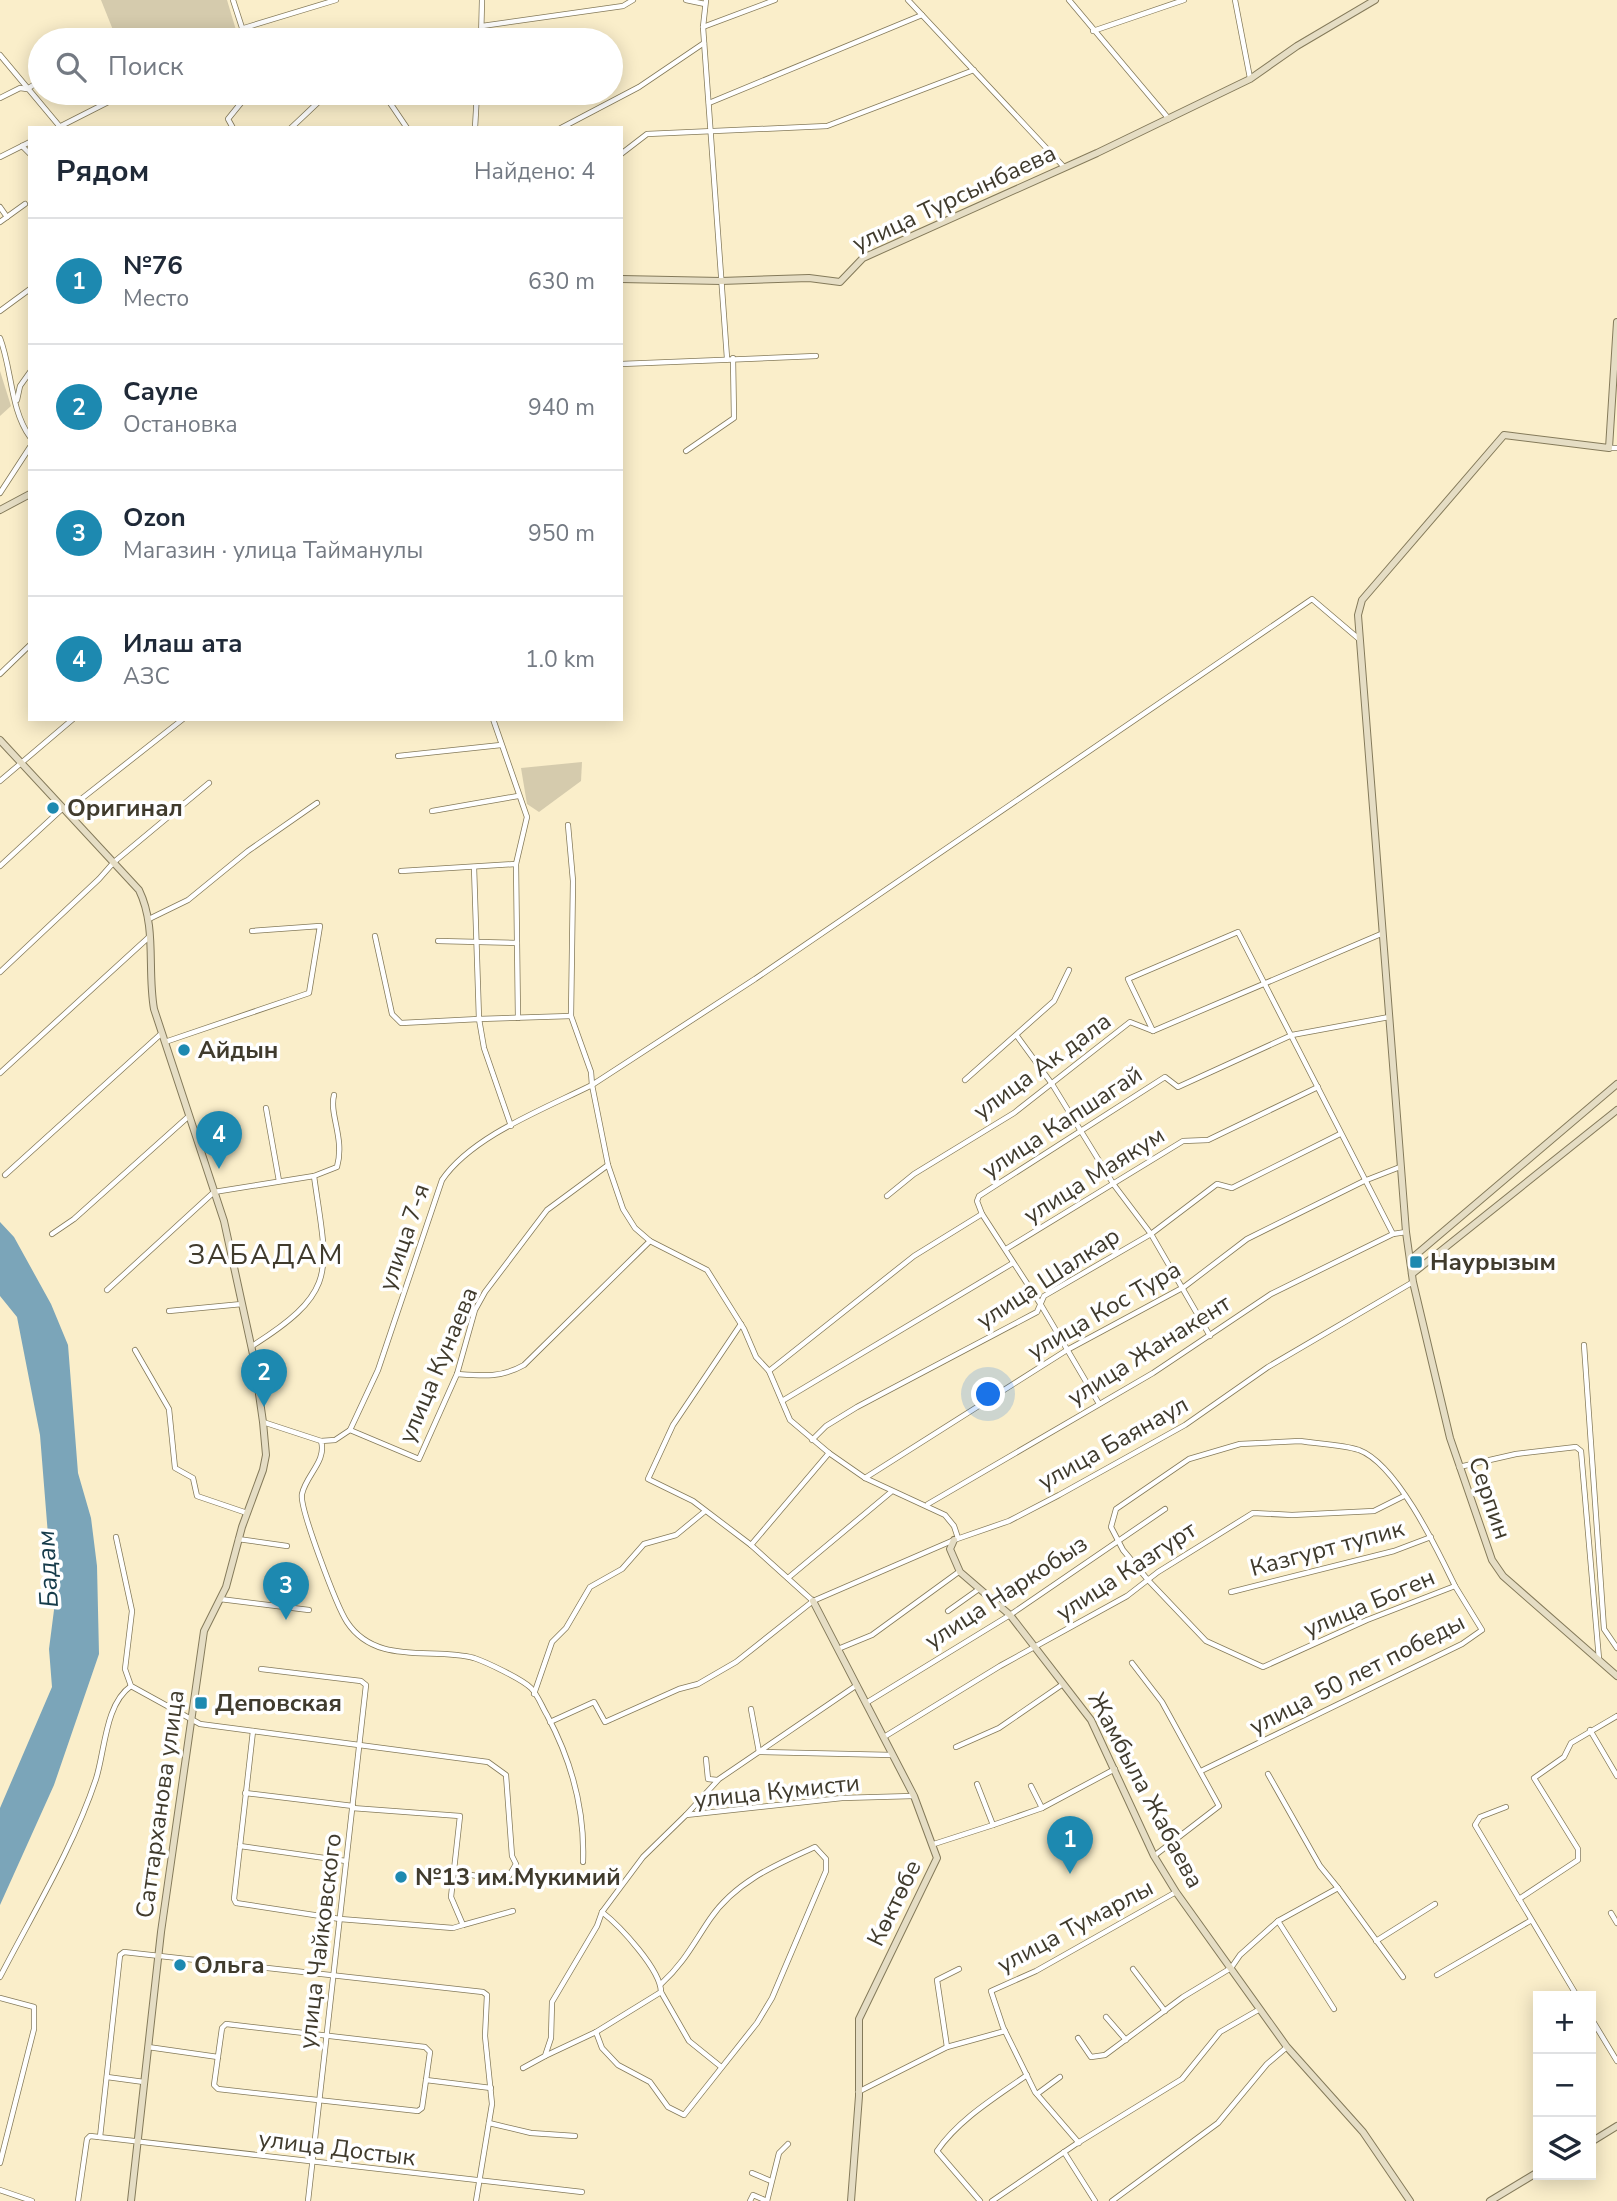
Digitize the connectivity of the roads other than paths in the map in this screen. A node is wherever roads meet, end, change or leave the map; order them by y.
1 (233, 0) edge
2 (336, 0) edge
3 (482, 0) edge
4 (633, 0) edge
5 (686, 0) edge
6 (775, 0) edge
7 (908, 0) edge
8 (1069, 0) edge
9 (1184, 0) edge
10 (1235, 0) edge
11 (1375, 0) edge
12 (705, 2) edge
13 (922, 15) junction
14 (482, 26) joint
15 (703, 27) junction
16 (244, 28) joint
17 (1093, 31) junction
18 (704, 43) junction
19 (0, 55) edge
20 (974, 70) junction
21 (1250, 79) junction
22 (27, 89) joint
23 (623, 95) edge
24 (0, 98) edge
25 (709, 103) junction
26 (41, 105) edge
27 (103, 105) edge
28 (240, 105) edge
29 (315, 105) edge
30 (391, 105) edge
31 (476, 105) edge
32 (605, 105) edge
33 (1170, 120) junction
34 (59, 126) edge
35 (62, 126) edge
36 (232, 126) edge
37 (293, 126) edge
38 (406, 126) edge
39 (475, 126) edge
40 (565, 126) edge
41 (711, 132) junction
42 (28, 143) edge
43 (22, 146) junction
44 (28, 152) edge
45 (623, 152) edge
46 (0, 157) edge
47 (1064, 167) junction
48 (26, 204) dead end
49 (0, 207) edge
50 (7, 217) junction
51 (0, 222) edge
52 (623, 279) edge
53 (721, 281) junction
54 (28, 290) edge
55 (0, 311) edge
56 (1617, 322) edge
57 (1617, 329) edge
58 (0, 338) edge
59 (816, 356) dead end
60 (730, 358) junction
61 (623, 364) edge
62 (28, 376) edge
63 (1615, 396) edge
64 (17, 401) junction
65 (28, 434) edge
66 (1613, 448) edge
67 (28, 450) edge
68 (686, 451) dead end
69 (0, 493) edge
70 (28, 495) edge
71 (0, 510) edge
72 (1359, 639) junction
73 (28, 647) edge
74 (0, 674) edge
75 (71, 721) edge
76 (180, 721) edge
77 (494, 721) edge
78 (0, 740) edge
79 (500, 745) junction
80 (398, 756) dead end
81 (20, 763) junction
82 (0, 781) edge
83 (209, 783) dead end
84 (518, 796) junction
85 (317, 803) dead end
86 (64, 810) junction
87 (432, 811) dead end
88 (568, 825) dead end
89 (114, 862) junction
90 (516, 864) junction
91 (0, 866) edge
92 (474, 867) junction
93 (401, 871) dead end
94 (149, 919) junction
95 (252, 931) dead end
96 (1381, 934) junction
97 (151, 935) junction
98 (375, 936) dead end
99 (438, 941) dead end
100 (478, 942) junction
101 (517, 943) junction
102 (1069, 970) dead end
103 (0, 972) edge
104 (1265, 983) junction
105 (571, 1016) junction
106 (1389, 1017) junction
107 (518, 1018) junction
108 (479, 1019) junction
109 (1153, 1031) junction
110 (162, 1033) junction
111 (1292, 1035) junction
112 (1017, 1036) junction
113 (165, 1042) junction
114 (0, 1073) edge
115 (965, 1080) dead end
116 (1052, 1084) junction
117 (1617, 1084) edge
118 (592, 1085) junction
119 (1318, 1087) junction
120 (334, 1095) dead end
121 (266, 1108) dead end
122 (1617, 1110) edge
123 (190, 1115) junction
124 (510, 1126) junction
125 (1080, 1130) junction
126 (1340, 1134) junction
127 (608, 1165) junction
128 (1400, 1167) junction
129 (5, 1175) dead end
130 (314, 1176) junction
131 (279, 1181) junction
132 (1364, 1181) junction
133 (1114, 1185) junction
134 (214, 1192) junction
135 (887, 1196) dead end
136 (982, 1214) junction
137 (1406, 1233) junction
138 (52, 1234) dead end
139 (1151, 1234) junction
140 (1393, 1234) junction
141 (650, 1241) junction
142 (1006, 1250) junction
143 (1411, 1259) junction
144 (1013, 1263) junction
145 (1412, 1278) junction
146 (1184, 1287) junction
147 (107, 1290) dead end
148 (242, 1304) junction
149 (1041, 1305) junction
150 (169, 1311) dead end
151 (741, 1324) junction
152 (1210, 1336) junction
153 (1584, 1345) dead end
154 (251, 1346) junction
155 (135, 1350) dead end
156 (1067, 1350) junction
157 (769, 1371) junction
158 (457, 1374) junction
159 (782, 1401) junction
160 (1098, 1402) junction
161 (263, 1422) junction
162 (350, 1430) junction
163 (812, 1440) junction
164 (321, 1441) junction
165 (829, 1453) junction
166 (1458, 1467) junction
167 (865, 1478) junction
168 (891, 1492) junction
169 (1404, 1496) junction
170 (928, 1505) junction
171 (1165, 1509) dead end
172 (704, 1512) junction
173 (247, 1513) junction
174 (116, 1537) dead end
175 (1431, 1537) junction
176 (239, 1539) junction
177 (956, 1539) junction
178 (1119, 1539) junction
179 (751, 1545) junction
180 (287, 1546) dead end
181 (961, 1570) junction
182 (788, 1578) junction
183 (1147, 1580) junction
184 (1455, 1586) junction
185 (979, 1589) junction
186 (1231, 1592) dead end
187 (220, 1599) junction
188 (813, 1601) junction
189 (309, 1610) dead end
190 (948, 1611) dead end
191 (1010, 1615) junction
192 (1038, 1647) junction
193 (1617, 1648) edge
194 (838, 1649) junction
195 (1599, 1660) junction
196 (1132, 1663) dead end
197 (261, 1669) dead end
198 (1617, 1676) edge
199 (1064, 1683) junction
200 (857, 1685) junction
201 (131, 1686) junction
202 (534, 1694) junction
203 (866, 1703) junction
204 (751, 1709) dead end
205 (1617, 1716) edge
206 (193, 1721) junction
207 (550, 1721) junction
208 (1590, 1730) junction
209 (253, 1731) junction
210 (884, 1737) junction
211 (359, 1745) junction
212 (956, 1747) dead end
213 (760, 1752) junction
214 (893, 1755) junction
215 (706, 1759) dead end
216 (1115, 1768) junction
217 (1201, 1772) junction
218 (1268, 1774) dead end
219 (1617, 1776) edge
220 (718, 1780) junction
221 (977, 1784) dead end
222 (1031, 1786) dead end
223 (245, 1793) junction
224 (914, 1796) junction
225 (352, 1807) junction
226 (1506, 1807) dead end
227 (1042, 1808) junction
228 (686, 1815) junction
229 (993, 1825) junction
230 (934, 1844) junction
231 (240, 1846) junction
232 (1154, 1856) junction
233 (346, 1861) junction
234 (583, 1862) dead end
235 (454, 1871) junction
236 (1338, 1888) junction
237 (1176, 1892) junction
238 (1519, 1899) junction
239 (1435, 1904) dead end
240 (513, 1911) dead end
241 (602, 1912) junction
242 (1611, 1913) dead end
243 (340, 1919) junction
244 (1530, 1920) junction
245 (1279, 1921) junction
246 (1617, 1923) edge
247 (463, 1925) junction
248 (1376, 1941) junction
249 (159, 1956) junction
250 (1231, 1968) junction
251 (959, 1969) dead end
252 (1133, 1969) dead end
253 (332, 1975) junction
254 (1437, 1975) dead end
255 (0, 1977) edge
256 (1403, 1977) dead end
257 (661, 1984) junction
258 (1574, 1991) edge
259 (661, 1992) junction
260 (0, 1998) edge
261 (1261, 2008) junction
262 (1334, 2009) dead end
263 (1165, 2011) junction
264 (1106, 2017) dead end
265 (1596, 2026) edge
266 (1005, 2031) junction
267 (596, 2032) junction
268 (326, 2037) junction
269 (551, 2038) junction
270 (1078, 2038) dead end
271 (1126, 2040) junction
272 (562, 2046) junction
273 (1287, 2047) junction
274 (149, 2048) junction
275 (947, 2048) junction
276 (545, 2056) junction
277 (218, 2057) junction
278 (1617, 2061) edge
279 (720, 2067) junction
280 (523, 2068) dead end
281 (1027, 2075) junction
282 (107, 2077) junction
283 (1060, 2077) dead end
284 (426, 2080) junction
285 (144, 2082) junction
286 (491, 2088) junction
287 (858, 2092) junction
288 (1037, 2094) junction
289 (319, 2101) junction
290 (489, 2123) junction
291 (1617, 2126) edge
292 (575, 2136) dead end
293 (100, 2137) junction
294 (1596, 2139) edge
295 (137, 2141) junction
296 (1079, 2143) junction
297 (788, 2144) dead end
298 (1064, 2152) junction
299 (0, 2163) edge
300 (312, 2163) junction
301 (752, 2173) dead end
302 (1533, 2175) edge
303 (478, 2181) junction
304 (771, 2181) junction
305 (0, 2190) edge
306 (582, 2192) dead end
307 (32, 2201) edge
308 (78, 2201) edge
309 (131, 2201) edge
310 (308, 2201) edge
311 (476, 2201) edge
312 (750, 2201) edge
313 (767, 2201) edge
314 (851, 2201) edge
315 (980, 2201) edge
316 (992, 2201) edge
317 (1095, 2201) edge
318 (1112, 2201) edge
319 (1410, 2201) edge
320 (1490, 2201) edge

1 - 16 street
2 - 16 street
3 - 14 street
4 - 14 street
5 - 12 street
6 - 15 street
7 - 13 street
8 - 17 street
9 - 17 street
10 - 21 street
11 - 21 street, улица Турсынбаева
12 - 15 street
13 - 20 street
13 - 25 street
15 - 18 street
17 - 33 street
18 - 23 street
18 - 25 street
19 - 22 street
20 - 41 street
20 - 47 street
21 - 33 street, улица Турсынбаева
22 - 24 street
25 - 41 street
26 - 34 street
27 - 35 street
28 - 36 street
29 - 37 street
30 - 38 street
31 - 39 street
32 - 40 street
33 - 47 street, улица Турсынбаева
41 - 45 street
41 - 53 street
42 - 43 street
43 - 44 street
43 - 46 street
47 - 53 street, улица Турсынбаева
48 - 50 street
49 - 50 street
50 - 51 street
52 - 53 street, улица Турсынбаева
53 - 60 street
54 - 55 street
56 - 57 street
57 - 63 street
58 - 64 street
59 - 60 street
60 - 61 street
60 - 68 street
62 - 64 street
63 - 66 street
64 - 65 street
66 - 72 street, Серпин
67 - 69 street
70 - 71 street
72 - 96 street, Серпин
72 - 118 street, улица 7-я
73 - 74 street
75 - 81 street
76 - 86 street
77 - 79 street
78 - 81 street, Саттарханова улица
79 - 80 street
79 - 84 street
81 - 82 street
81 - 86 street, Саттарханова улица
83 - 89 street
84 - 87 street
84 - 90 street
85 - 94 street
86 - 89 street, Саттарханова улица
86 - 91 street
88 - 105 street
89 - 94 street, Саттарханова улица
89 - 103 street
90 - 92 street
90 - 101 street
92 - 93 street
92 - 100 street
94 - 97 street, Саттарханова улица
95 - 113 street
96 - 104 street, улица Ак дала
96 - 106 street, Серпин
97 - 110 street, Саттарханова улица
97 - 114 street
98 - 108 street
99 - 100 street
100 - 101 street
100 - 108 street
101 - 107 street
102 - 112 street
104 - 109 street, улица Ак дала
104 - 109 street
104 - 111 street
105 - 107 street
105 - 118 street
106 - 111 street, улица Капшагай
106 - 128 street, Серпин
107 - 108 street
108 - 124 street
109 - 116 street, улица Ак дала
110 - 113 street, Саттарханова улица
110 - 129 street
111 - 119 street
111 - 125 street, улица Капшагай
112 - 115 street
112 - 116 street
113 - 123 street, Саттарханова улица
116 - 125 street
116 - 135 street, улица Ак дала
117 - 143 street
118 - 124 street, улица 7-я
118 - 127 street
119 - 126 street
119 - 133 street, улица Маякум
120 - 130 street
121 - 131 street
122 - 145 street
123 - 134 street, Саттарханова улица
123 - 138 street
124 - 162 street, улица 7-я
125 - 133 street
125 - 136 street, улица Капшагай
126 - 132 street
126 - 139 street, улица Шалкар
127 - 141 street
127 - 158 street, улица Кунаева
128 - 132 street, улица Кос Тура
128 - 137 street, Серпин
130 - 131 street
130 - 154 street
131 - 134 street
132 - 140 street
132 - 146 street, улица Кос Тура
133 - 139 street
133 - 142 street, улица Маякум
134 - 147 street
134 - 148 street, Саттарханова улица
136 - 142 street
136 - 157 street, улица Капшагай
137 - 140 street
137 - 143 street, Серпин
139 - 146 street
139 - 149 street, улица Шалкар
140 - 152 street, улица Жанакент
141 - 151 street
141 - 158 street
142 - 144 street
143 - 145 street, Серпин
144 - 149 street
144 - 159 street
145 - 166 street, Серпин
145 - 177 street, улица Баянаул
146 - 152 street
146 - 156 street, улица Кос Тура
148 - 150 street
148 - 154 street, Саттарханова улица
149 - 156 street
149 - 163 street, улица Шалкар
151 - 157 street
151 - 172 street
152 - 160 street, улица Жанакент
153 - 193 street
154 - 161 street, Саттарханова улица
155 - 173 street
156 - 160 street
156 - 167 street, улица Кос Тура
157 - 159 street
158 - 162 street, улица Кунаева
159 - 163 street
160 - 170 street, улица Жанакент
161 - 164 street
161 - 173 street, Саттарханова улица
162 - 164 street
163 - 165 street
164 - 202 street
165 - 167 street
165 - 179 street
166 - 195 street, Серпин
166 - 195 street
167 - 168 street
168 - 170 street
168 - 182 street
169 - 175 street, улица Боген
169 - 178 street, улица Боген
169 - 183 street, улица Казгурт
170 - 177 street
171 - 178 street, улица Наркобыз
172 - 179 street
172 - 202 street
173 - 176 street, Саттарханова улица
174 - 201 street
175 - 184 street, улица Боген
175 - 186 street, Казгурт тупик
176 - 180 street
176 - 187 street, Саттарханова улица
177 - 181 street
177 - 188 street, улица Баянаул
178 - 183 street, улица Боген
178 - 191 street, улица Наркобыз
179 - 182 street
181 - 185 street, Жамбыла Жабаева
181 - 194 street
182 - 188 street
183 - 184 street, улица Боген
183 - 192 street, улица Казгурт
184 - 217 street, улица 50 лет победы
185 - 190 street
185 - 191 street, Жамбыла Жабаева
187 - 189 street
187 - 206 street, Саттарханова улица
188 - 194 street, Көктөбе
188 - 207 street, улица Баянаул
191 - 192 street, Жамбыла Жабаева
191 - 203 street, улица Наркобыз
192 - 199 street, Жамбыла Жабаева
192 - 210 street, улица Казгурт
194 - 200 street, Көктөбе
195 - 198 street, Серпин
196 - 217 street
197 - 211 street, улица Чайковского
199 - 212 street
199 - 216 street, Жамбыла Жабаева
200 - 203 street, Көктөбе
200 - 213 street
201 - 206 street
201 - 255 street
202 - 207 street
203 - 210 street, Көктөбе
204 - 213 street
205 - 208 street
206 - 209 street
206 - 249 street, Саттарханова улица
207 - 234 street
208 - 219 street
208 - 238 street
209 - 211 street
209 - 223 street
210 - 214 street, Көктөбе
211 - 225 street, улица Чайковского
211 - 235 street
213 - 214 street
213 - 220 street
214 - 224 street, Көктөбе
215 - 220 street
216 - 227 street
216 - 232 street, Жамбыла Жабаева
217 - 232 street
218 - 236 street
220 - 228 street
221 - 229 street
222 - 227 street
223 - 225 street
223 - 231 street
224 - 228 street, улица Кумисти
224 - 230 street, Көктөбе
225 - 233 street, улица Чайковского
225 - 235 street
226 - 238 street
227 - 229 street
228 - 241 street, улица Кумисти
229 - 230 street
230 - 287 street, Көктөбе
231 - 233 street
231 - 243 street
232 - 237 street, Жамбыла Жабаева
233 - 243 street, улица Чайковского
235 - 247 street
236 - 245 street
236 - 248 street
237 - 250 street, Жамбыла Жабаева
237 - 266 street, улица Тумарлы
238 - 244 street
239 - 248 street
240 - 247 street
241 - 257 street
241 - 269 street, улица Кумисти
242 - 246 street
243 - 247 street
243 - 253 street, улица Чайковского
244 - 254 street
244 - 258 street
245 - 250 street
245 - 262 street
248 - 256 street
249 - 253 street
249 - 274 street, Саттарханова улица
249 - 282 street
250 - 261 street, Жамбыла Жабаева
250 - 263 street
251 - 275 street
252 - 263 street
253 - 268 street, улица Чайковского
253 - 286 street
257 - 259 street
257 - 279 street
259 - 267 street
259 - 279 street
260 - 299 street
261 - 273 street, Жамбыла Жабаева
261 - 296 street
263 - 271 street
264 - 271 street
265 - 278 street
266 - 275 street
266 - 281 street, улица Тумарлы
267 - 272 street
267 - 279 street
268 - 277 street
268 - 284 street
268 - 289 street, улица Чайковского
269 - 272 street
269 - 276 street, улица Кумисти
270 - 271 street
272 - 276 street
273 - 318 street
273 - 319 street, Жамбыла Жабаева
274 - 277 street
274 - 285 street, Саттарханова улица
275 - 287 street
276 - 280 street
277 - 289 street
281 - 288 street, улица Тумарлы
281 - 315 street
282 - 285 street
282 - 293 street
283 - 288 street
284 - 286 street
284 - 289 street
285 - 295 street, Саттарханова улица
286 - 290 street
287 - 314 street, Көктөбе
288 - 296 street, улица Тумарлы
289 - 300 street, улица Чайковского
290 - 292 street
290 - 303 street
291 - 294 street
293 - 295 street, улица Достык
293 - 308 street, улица Достык
295 - 300 street, улица Достык
295 - 309 street, Саттарханова улица
296 - 298 street
297 - 304 street
298 - 316 street
298 - 317 street
300 - 303 street, улица Достык
300 - 310 street, улица Чайковского
301 - 304 street
302 - 320 street
303 - 306 street, улица Достык
303 - 311 street
304 - 313 street
305 - 307 street
312 - 313 street

